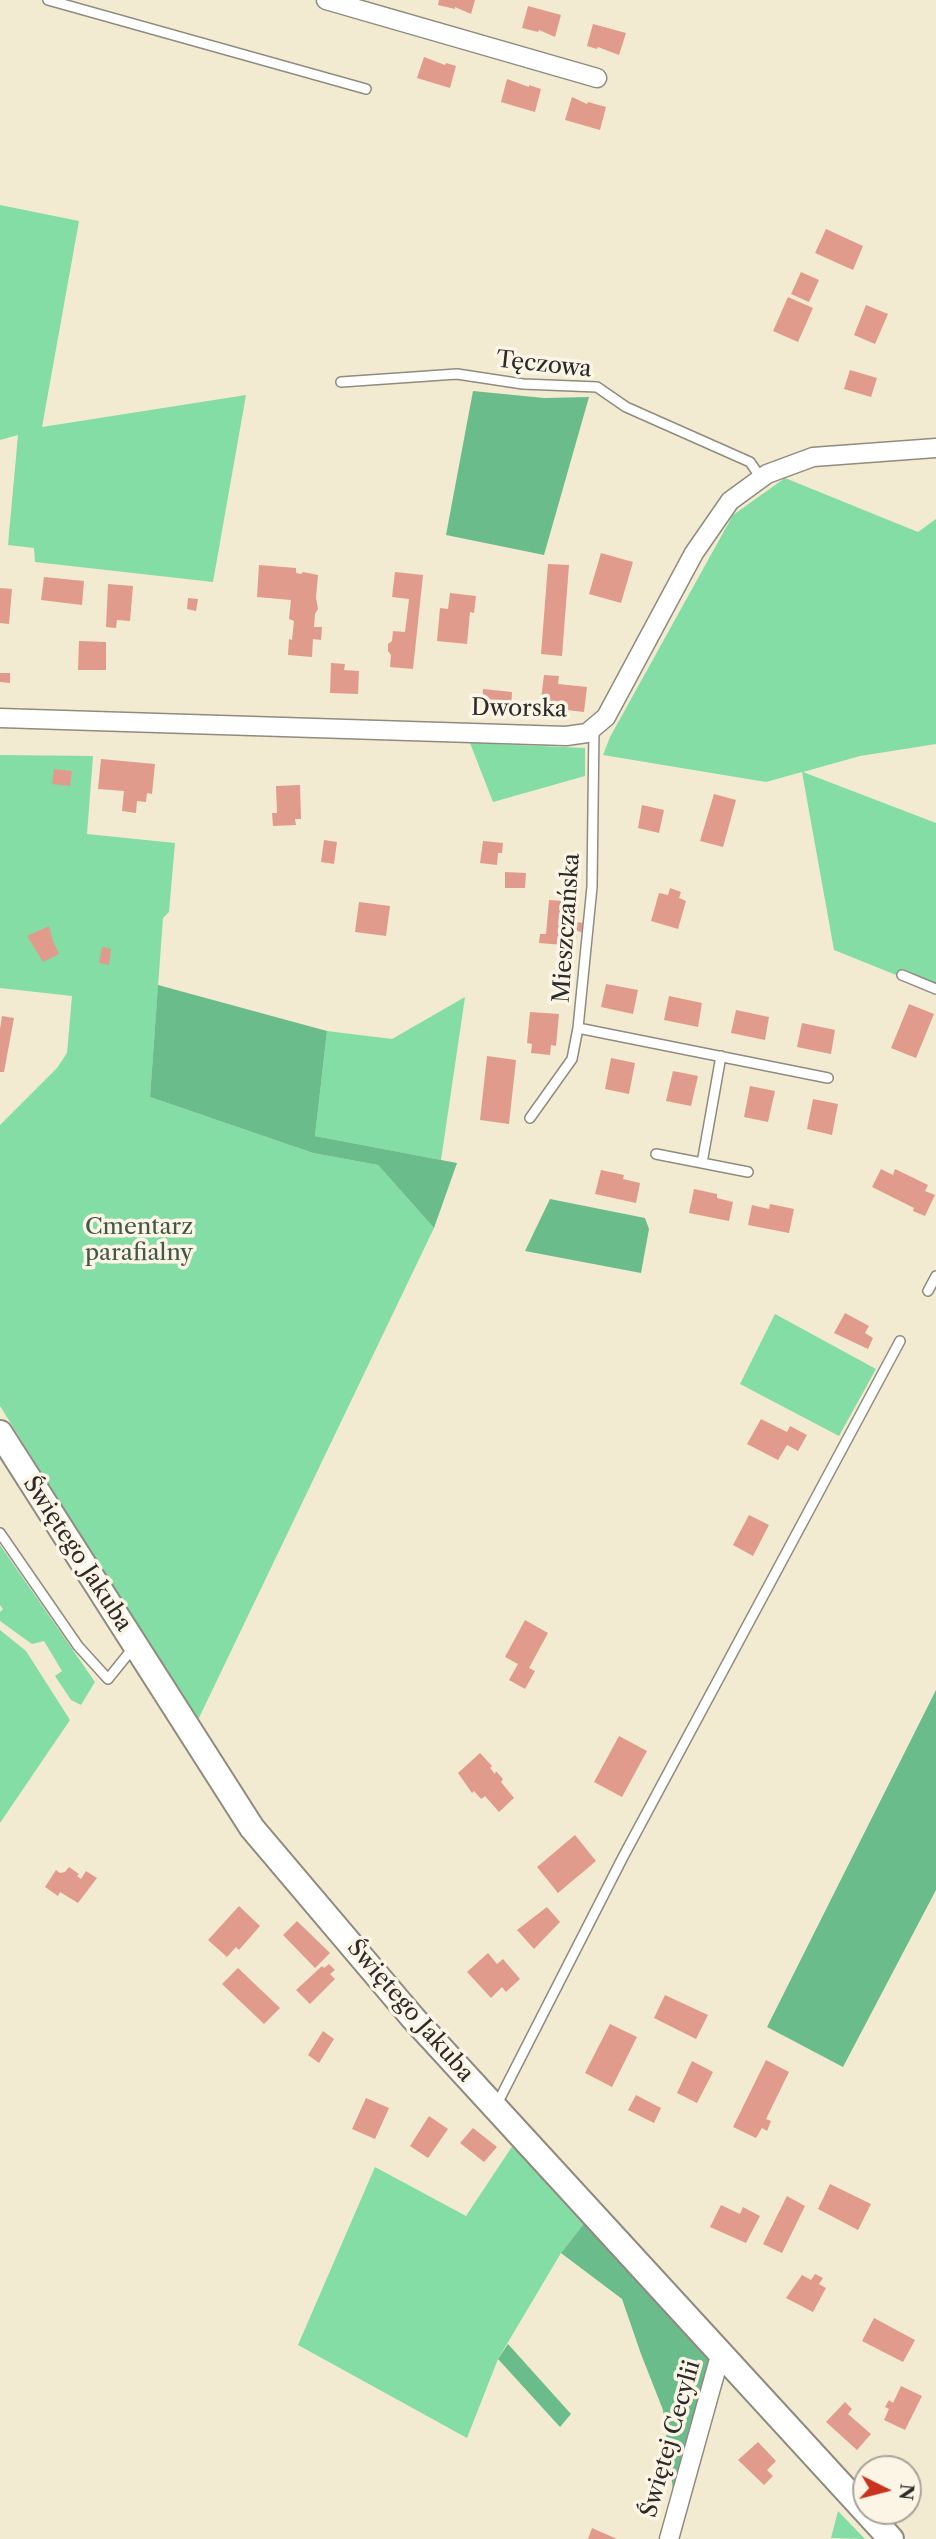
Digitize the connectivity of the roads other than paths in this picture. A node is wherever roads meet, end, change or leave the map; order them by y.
1 (48, 0) edge
2 (326, 0) edge
3 (597, 78) dead end
4 (366, 89) dead end
5 (341, 382) dead end
6 (936, 448) edge
7 (761, 478) junction
8 (0, 718) edge
9 (594, 726) junction
10 (902, 975) dead end
11 (936, 989) edge
12 (578, 1028) junction
13 (721, 1056) junction
14 (828, 1078) dead end
15 (530, 1118) dead end
16 (656, 1154) dead end
17 (702, 1163) junction
18 (748, 1172) dead end
19 (936, 1276) edge
20 (928, 1291) dead end
21 (900, 1341) dead end
22 (0, 1433) edge
23 (0, 1533) edge
24 (135, 1645) junction
25 (495, 2108) junction
26 (721, 2352) junction
27 (892, 2538) edge
28 (669, 2539) edge

1 - 4 lane
2 - 3 street
5 - 7 lane, Tęczowa
6 - 7 street, Dworska
7 - 9 street, Dworska
8 - 9 street, Dworska
9 - 12 lane, Mieszczańska
10 - 11 lane
12 - 13 lane
12 - 15 lane, Mieszczańska
13 - 14 lane
13 - 17 lane
16 - 17 lane
17 - 18 lane
19 - 20 lane
21 - 25 lane
22 - 24 street, Świętego Jakuba
23 - 24 lane
24 - 25 street, Świętego Jakuba
25 - 26 street, Świętego Jakuba
26 - 27 street, Świętego Jakuba
26 - 28 street, Świętej Cecylii

